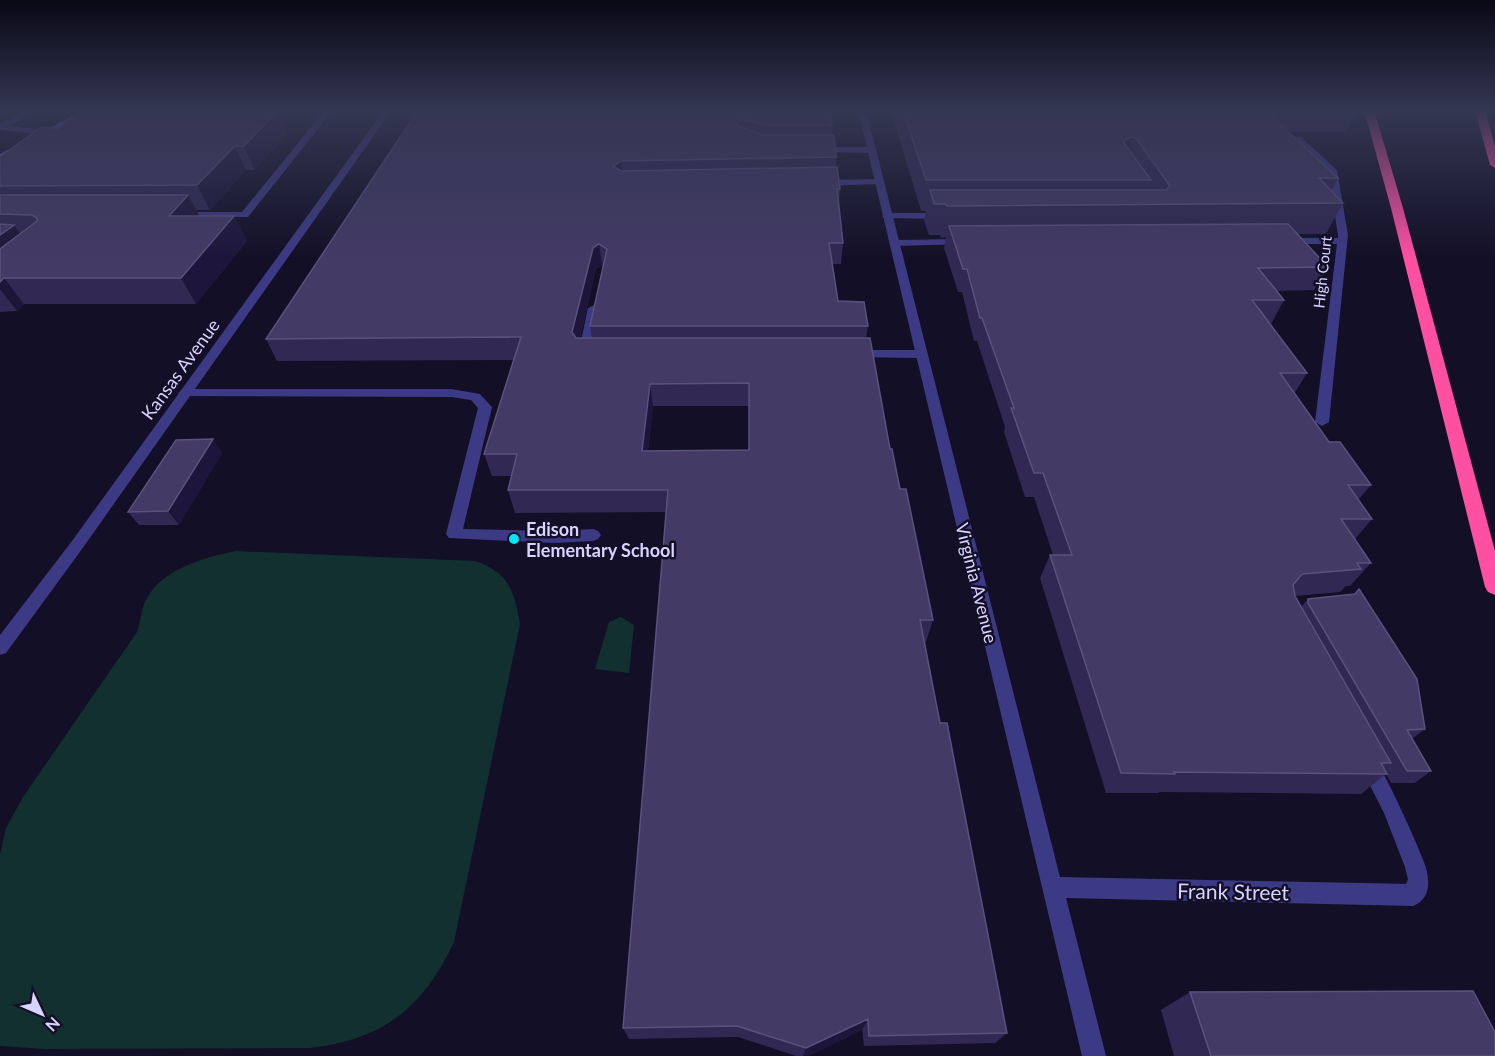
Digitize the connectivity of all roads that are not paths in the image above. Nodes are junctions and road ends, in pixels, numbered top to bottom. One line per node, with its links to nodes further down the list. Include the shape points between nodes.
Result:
1 (290, 159): 8 (street, via 245,215)
2 (352, 159): 19 (street, Kansas Avenue)
3 (874, 159): 6 (street, Virginia Avenue)
4 (1320, 159): 12 (street, High Court, via 1332,170)
5 (1383, 159): 22 (highway)
6 (879, 182): 7 (street); 9 (street, Virginia Avenue)
7 (810, 183)
8 (163, 215)
9 (887, 216): 10 (street); 14 (street, Virginia Avenue)
10 (960, 216)
11 (1272, 241): 12 (street)
12 (1342, 241): 20 (street, High Court)
13 (980, 242): 14 (street)
14 (894, 243): 17 (street, Virginia Avenue)
15 (598, 291): 18 (street, via 584,355)
16 (846, 354): 17 (street)
17 (920, 354): 25 (street, Virginia Avenue)
18 (596, 355)
19 (184, 393): 21 (street, via 452,393 475,397 485,407 454,534); 23 (street, Kansas Avenue)
20 (1322, 422)
21 (593, 535)
22 (1495, 587)
23 (0, 648)
24 (1358, 748): 25 (street, Frank Street, via 1392,807 1415,867 1418,879 1413,896)
25 (1053, 887): 26 (street, Virginia Avenue)
26 (1094, 1056)

